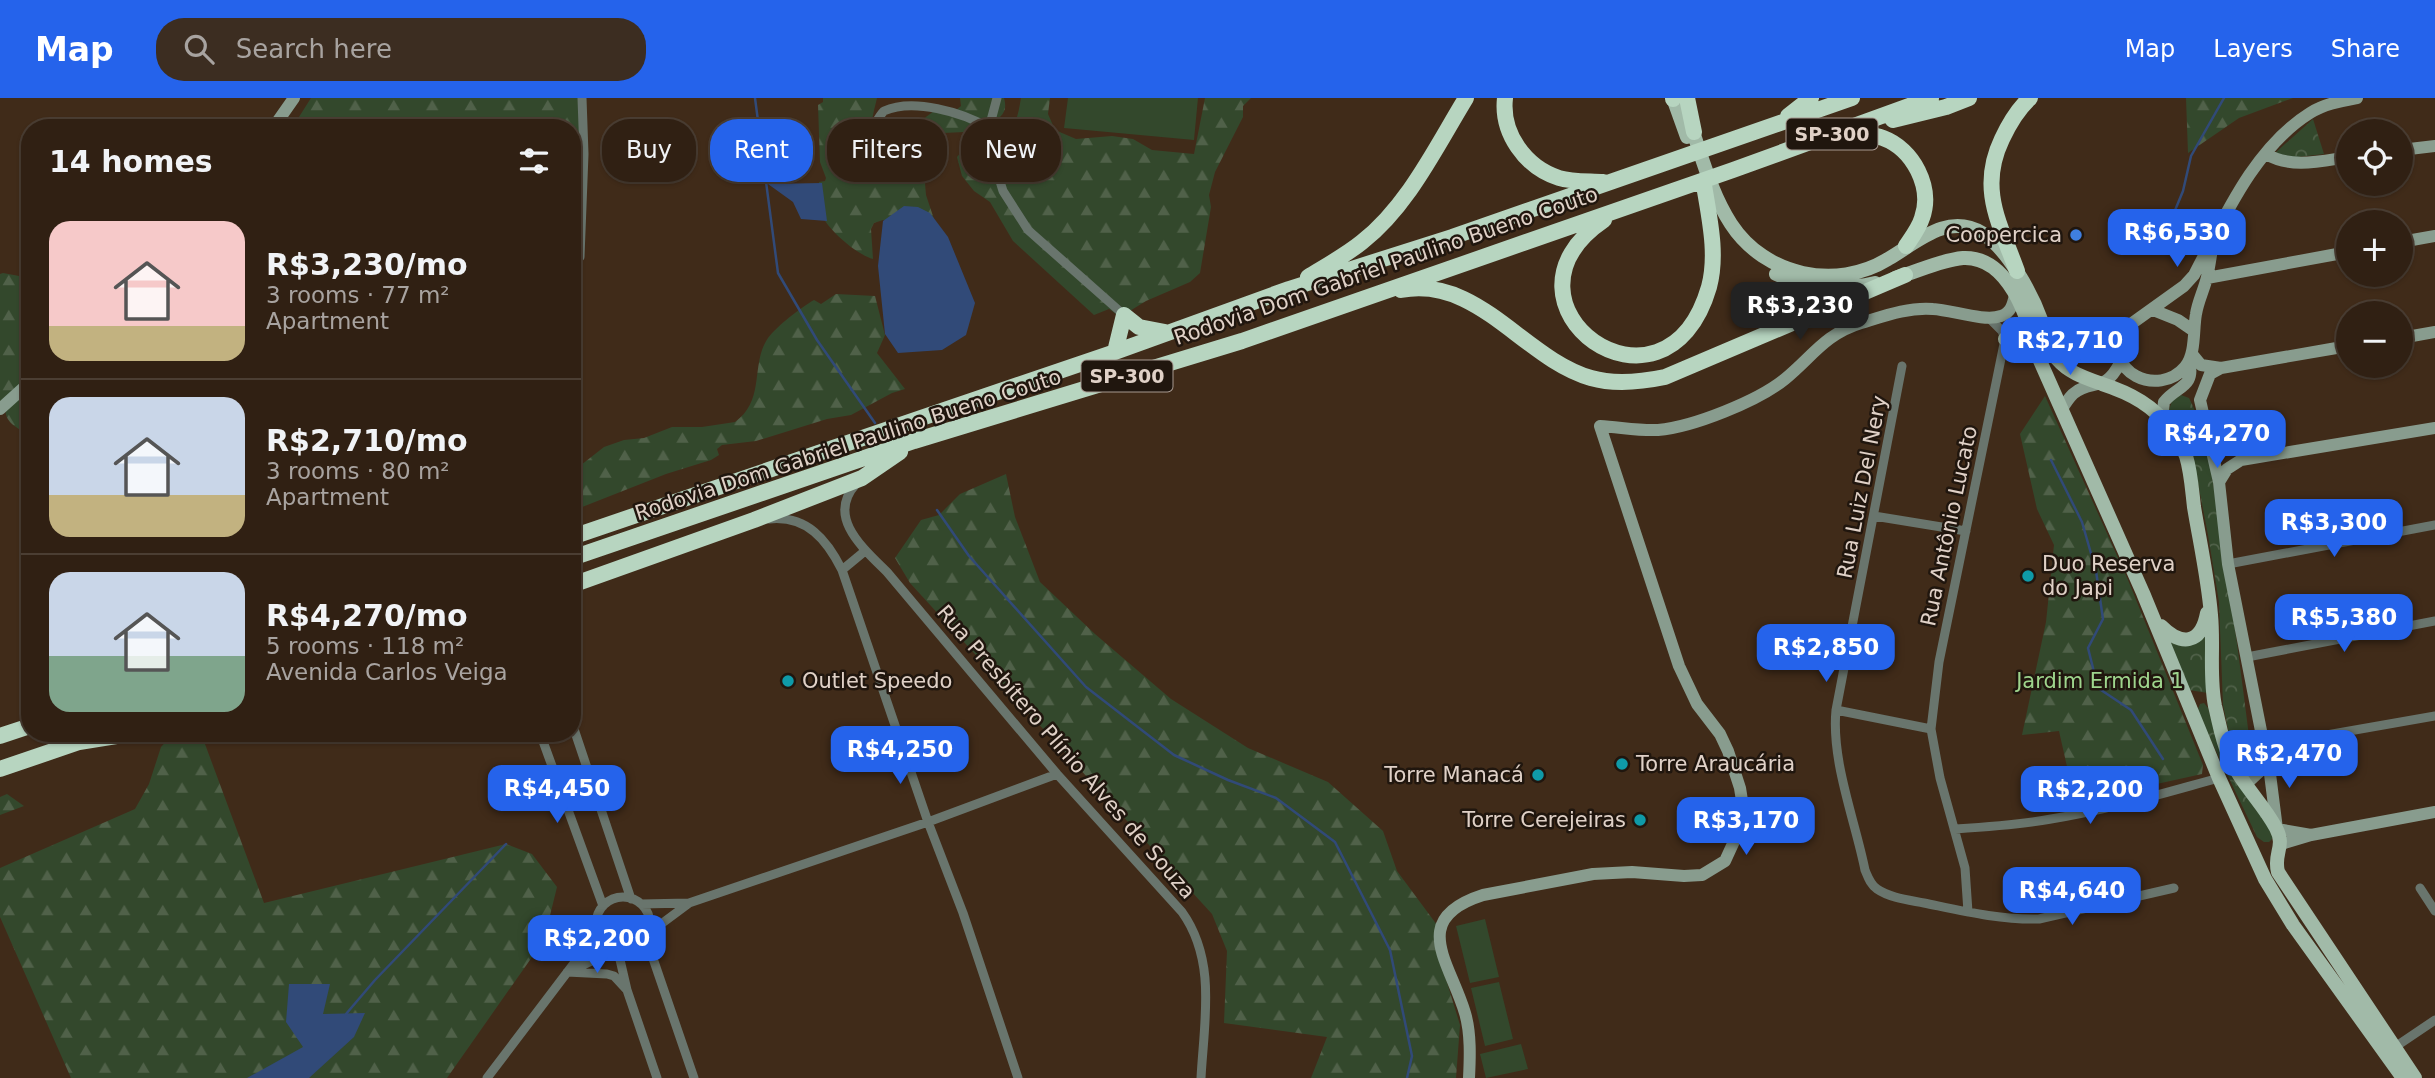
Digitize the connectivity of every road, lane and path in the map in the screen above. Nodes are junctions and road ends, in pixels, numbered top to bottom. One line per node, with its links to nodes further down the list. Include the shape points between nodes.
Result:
1 (294, 98): 16 (street)
2 (582, 98): 31 (street)
3 (997, 98): 19 (street)
4 (1466, 98): 40 (highway, via 1387,218 1363,241)
5 (1505, 98): 28 (highway, via 1504,115 1514,142 1541,169 1560,178)
6 (1673, 98): 29 (main road)
7 (1682, 98): 21 (main road)
8 (1687, 98): 21 (highway)
9 (1838, 98): 15 (highway)
10 (1852, 98): 15 (highway, SP-300)
11 (1931, 98): 20 (highway, Rodovia Dom Gabriel Paulino Bueno Couto / SP-300)
12 (1969, 98): 20 (highway, via 1918,115)
13 (2030, 98): 37 (highway, via 2006,130 1990,174 1992,204)
14 (2357, 98): 25 (street, via 2311,112)
15 (1815, 104): 28 (highway, Rodovia Dom Gabriel Paulino Bueno Couto / SP-300, via 1777,124)
16 (279, 119)
17 (879, 119): 18 (street, via 897,102 927,99)
18 (974, 119)
19 (991, 119)
20 (1867, 122): 24 (highway, Rodovia Dom Gabriel Paulino Bueno Couto / SP-300)
21 (1694, 132): 35 (main road, via 1703,165 1730,222 1752,247 1785,268 1823,277 1847,276 1872,268)
22 (2435, 146): 23 (street)
23 (2413, 149)
24 (1787, 150): 30 (highway, Rodovia Dom Gabriel Paulino Bueno Couto / SP-300); 35 (highway, via 1870,135 1895,144 1923,180 1922,217)
25 (2266, 154): 26 (street, via 2288,163); 33 (street)
26 (2336, 159)
27 (1000, 182): 44 (street, via 1028,230)
28 (1609, 182): 40 (highway, Rodovia Dom Gabriel Paulino Bueno Couto / SP-300)
29 (1704, 185): 30 (highway, via 1713,255 1710,285 1698,314 1684,334 1667,346 1631,356 1606,351 1583,334 1571,318 1563,291 1564,269 1572,249); 38 (main road, via 1734,237 1777,275 1835,289)
30 (1622, 207): 42 (highway, Rodovia Dom Gabriel Paulino Bueno Couto / SP-300)
31 (581, 231)
32 (2435, 236): 34 (street)
33 (2214, 239): 39 (street); 43 (street, via 2194,275)
34 (2413, 240)
35 (1906, 246): 37 (main road, via 1938,230 1969,228 1983,233)
36 (2336, 254): 39 (street)
37 (2017, 271): 58 (main road, via 2035,302 2056,357 2069,370)
38 (1905, 275): 41 (main road, via 1941,262 1975,259 1999,272); 42 (highway, via 1665,377 1631,382 1590,378 1563,366 1466,300 1435,290 1409,288)
39 (2207, 278): 47 (street)
40 (1289, 289): 48 (highway, Rodovia Dom Gabriel Paulino Bueno Couto / SP-300)
41 (2015, 295): 45 (street, via 2007,313); 46 (main road)
42 (1364, 296): 66 (highway, Rodovia Dom Gabriel Paulino Bueno Couto / SP-300, via 1242,341)
43 (2153, 310): 47 (street); 55 (street, via 2124,329 2119,340)
44 (1124, 315): 48 (highway, via 1139,327); 53 (highway)
45 (1989, 318): 51 (street); 132 (street, via 1931,309 1896,313 1839,331 1765,393 1697,422 1658,430 1600,426 1679,666 1728,751 1740,788 1742,824 1725,860 1702,875 1593,874 1483,895 1449,910 1441,927 1441,949 1466,1015)
46 (2031, 330): 51 (main road, via 2017,328); 63 (main road)
47 (2194, 331): 54 (street)
48 (1168, 332): 53 (highway, Rodovia Dom Gabriel Paulino Bueno Couto / SP-300)
49 (2435, 332): 50 (street)
50 (2413, 336)
51 (2005, 339): 74 (street, Rua Antônio Lucato)
52 (2336, 348): 57 (street)
53 (1115, 352): 75 (highway, Rodovia Dom Gabriel Paulino Bueno Couto / SP-300)
54 (2190, 358): 55 (street, via 2184,369 2158,380 2134,376); 57 (street); 59 (street, via 2191,373)
55 (2120, 363): 58 (street)
56 (1902, 366): 71 (street, Rua Luiz Del Nery)
57 (2221, 368): 61 (street, via 2210,374)
58 (2103, 384): 63 (street, via 2081,389); 64 (main road, via 2134,396)
59 (2182, 389): 61 (street); 64 (street, via 2164,402)
60 (21, 390): 62 (street)
61 (2200, 401): 67 (street)
62 (0, 409)
63 (2062, 409): 82 (main road)
64 (2162, 418): 81 (main road, via 2186,454)
65 (2435, 428): 68 (street)
66 (914, 442): 69 (highway); 77 (highway, Rodovia Dom Gabriel Paulino Bueno Couto / SP-300)
67 (2212, 446): 68 (street); 70 (street)
68 (2241, 460): 70 (street, via 2227,469)
69 (862, 478): 72 (highway); 76 (street, Rua Presbítero Plínio Alves de Souza, via 848,493 844,519)
70 (2219, 482): 78 (street)
71 (1874, 516): 74 (street); 87 (street, Rua Luiz Del Nery)
72 (754, 520): 79 (street, via 778,518 814,531 830,547); 80 (highway)
73 (2435, 525): 78 (street)
74 (1966, 531): 90 (street, Rua Antônio Lucato, via 1939,662)
75 (581, 534)
76 (865, 551): 79 (street); 100 (street, Rua Presbítero Plínio Alves de Souza)
77 (581, 555)
78 (2228, 564): 84 (street)
79 (842, 570): 104 (street)
80 (581, 583)
81 (2208, 593): 82 (main road, via 2206,622 2192,639 2171,636); 85 (main road)
82 (2151, 613): 86 (main road)
83 (2435, 621): 84 (street)
84 (2247, 657): 96 (street)
85 (2214, 703): 86 (main road, via 2204,696); 102 (main road, via 2229,757)
86 (2190, 705): 101 (main road)
87 (1836, 710): 90 (street); 117 (street, Rua Luiz Del Nery, via 1834,730 1842,773 1870,883 1886,893)
88 (2435, 716): 96 (street)
89 (21, 729): 91 (highway)
90 (1931, 729): 105 (street, Rua Antônio Lucato)
91 (0, 736)
92 (49, 742): 97 (highway)
93 (85, 742): 99 (highway)
94 (543, 742): 115 (street)
95 (578, 742): 112 (street)
96 (2264, 746): 98 (street)
97 (0, 760)
98 (2264, 760): 102 (street); 106 (street)
99 (0, 769)
100 (1057, 774): 104 (street); 131 (street, Rua Presbítero Plínio Alves de Souza, via 1194,929 1207,977)
101 (2219, 778): 105 (street, via 2054,819); 109 (main road)
102 (2246, 784): 106 (main road)
103 (2435, 811): 107 (street)
104 (928, 822): 113 (street); 130 (street, via 964,912)
105 (1954, 829): 117 (street, Rua Antônio Lucato, via 1965,868)
106 (2277, 829): 107 (street); 108 (main road)
107 (2311, 835): 108 (street)
108 (2281, 844): 109 (main road); 118 (main road, via 2275,861 2278,872)
109 (2254, 850): 119 (main road, via 2265,879)
110 (2174, 888): 117 (street, via 2039,919)
111 (2420, 888): 116 (street)
112 (631, 899): 114 (street); 115 (street, via 613,899)
113 (689, 903): 114 (street); 121 (street)
114 (641, 904): 121 (street, via 650,920)
115 (603, 906): 120 (street, via 596,920)
116 (2435, 911)
117 (1968, 912)
118 (2306, 916): 119 (main road); 126 (main road)
119 (2293, 925): 133 (main road)
120 (597, 933): 122 (street); 123 (street)
121 (647, 936): 122 (street, via 632,950); 129 (street)
122 (616, 950): 123 (street); 124 (street)
123 (567, 972): 124 (street, via 607,974); 127 (street)
124 (627, 989): 128 (street)
125 (2435, 1020): 126 (street)
126 (2395, 1047): 134 (main road)
127 (487, 1078)
128 (657, 1078)
129 (694, 1078)
130 (1018, 1078)
131 (1201, 1078)
132 (1469, 1078)
133 (2403, 1078)
134 (2415, 1078)

